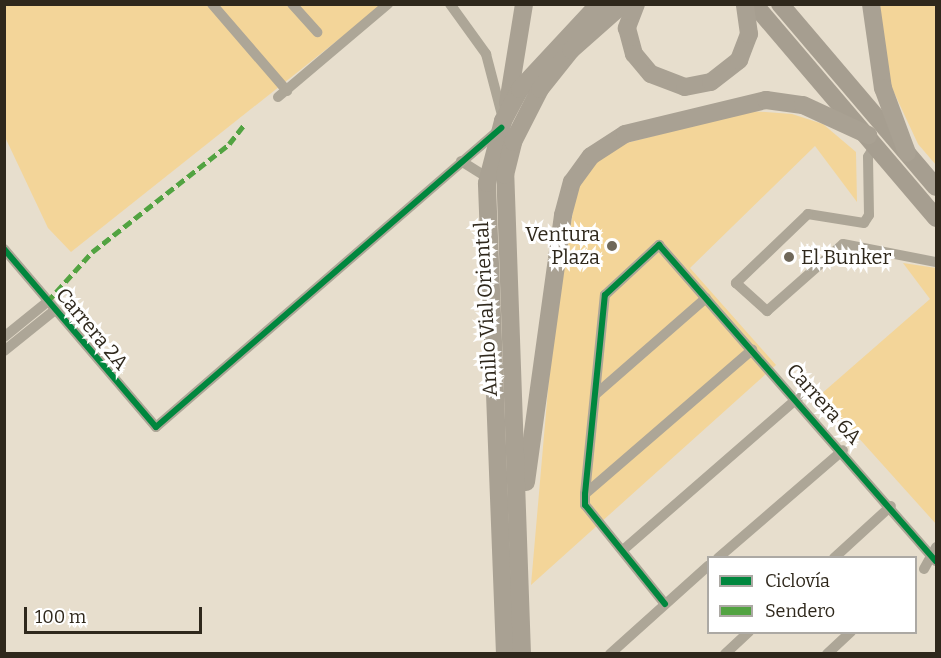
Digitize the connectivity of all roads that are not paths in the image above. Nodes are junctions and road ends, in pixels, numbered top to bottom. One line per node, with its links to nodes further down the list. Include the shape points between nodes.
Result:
1 (212, 4): 3 (street, via 282,94)
2 (292, 4): 13 (street)
3 (388, 4)
4 (450, 4): 14 (street, via 486,54)
5 (524, 4): 14 (highway)
6 (599, 4): 14 (highway, Anillo Vial Oriental, via 542,61)
7 (623, 4): 33 (highway, Anillo Vial Oriental, via 571,50 540,89 513,142 505,175)
8 (636, 4): 9 (highway, via 627,28 634,54 651,74 685,87 711,82 739,60 748,34)
9 (745, 4)
10 (754, 4): 15 (main road)
11 (780, 4): 16 (main road)
12 (871, 4): 16 (highway, via 883,88)
13 (317, 32)
14 (503, 121): 17 (street); 19 (highway, Anillo Vial Oriental)
15 (872, 140): 20 (main road); 22 (street, via 868,157 869,215 864,223 808,214 736,283 767,311 843,244); 33 (highway, via 803,105 766,100 625,134 582,165 562,215)
16 (907, 153): 18 (main road)
17 (461, 161): 19 (street); 24 (street, Carrera 2A, via 156,427)
18 (933, 177)
19 (488, 178): 44 (highway, Anillo Vial Oriental)
20 (936, 218)
21 (4, 249): 24 (street, Carrera 2A)
22 (936, 262)
23 (706, 298): 26 (street, Carrera 6A); 28 (street); 28 (street, Carrera 6A, via 659,245 605,295)
24 (51, 306): 25 (street); 27 (street)
25 (4, 337)
26 (752, 350): 29 (street, Carrera 6A); 31 (street)
27 (4, 351)
28 (596, 394): 31 (street)
29 (798, 398): 30 (street, Carrera 6A); 34 (street)
30 (843, 450): 32 (street, Carrera 6A); 36 (street)
31 (585, 494): 34 (street, via 585,505)
32 (891, 506): 35 (street, Carrera 6A); 37 (street)
33 (517, 521): 45 (highway, Anillo Vial Oriental)
34 (623, 550): 41 (street)
35 (934, 554): 40 (street)
36 (720, 556)
37 (836, 556)
38 (936, 566): 40 (street)
39 (707, 567): 41 (street)
40 (920, 573)
41 (665, 604): 46 (street)
42 (748, 634): 47 (street)
43 (850, 634): 48 (street)
44 (505, 654)
45 (522, 654)
46 (610, 654)
47 (725, 654)
48 (827, 654)

